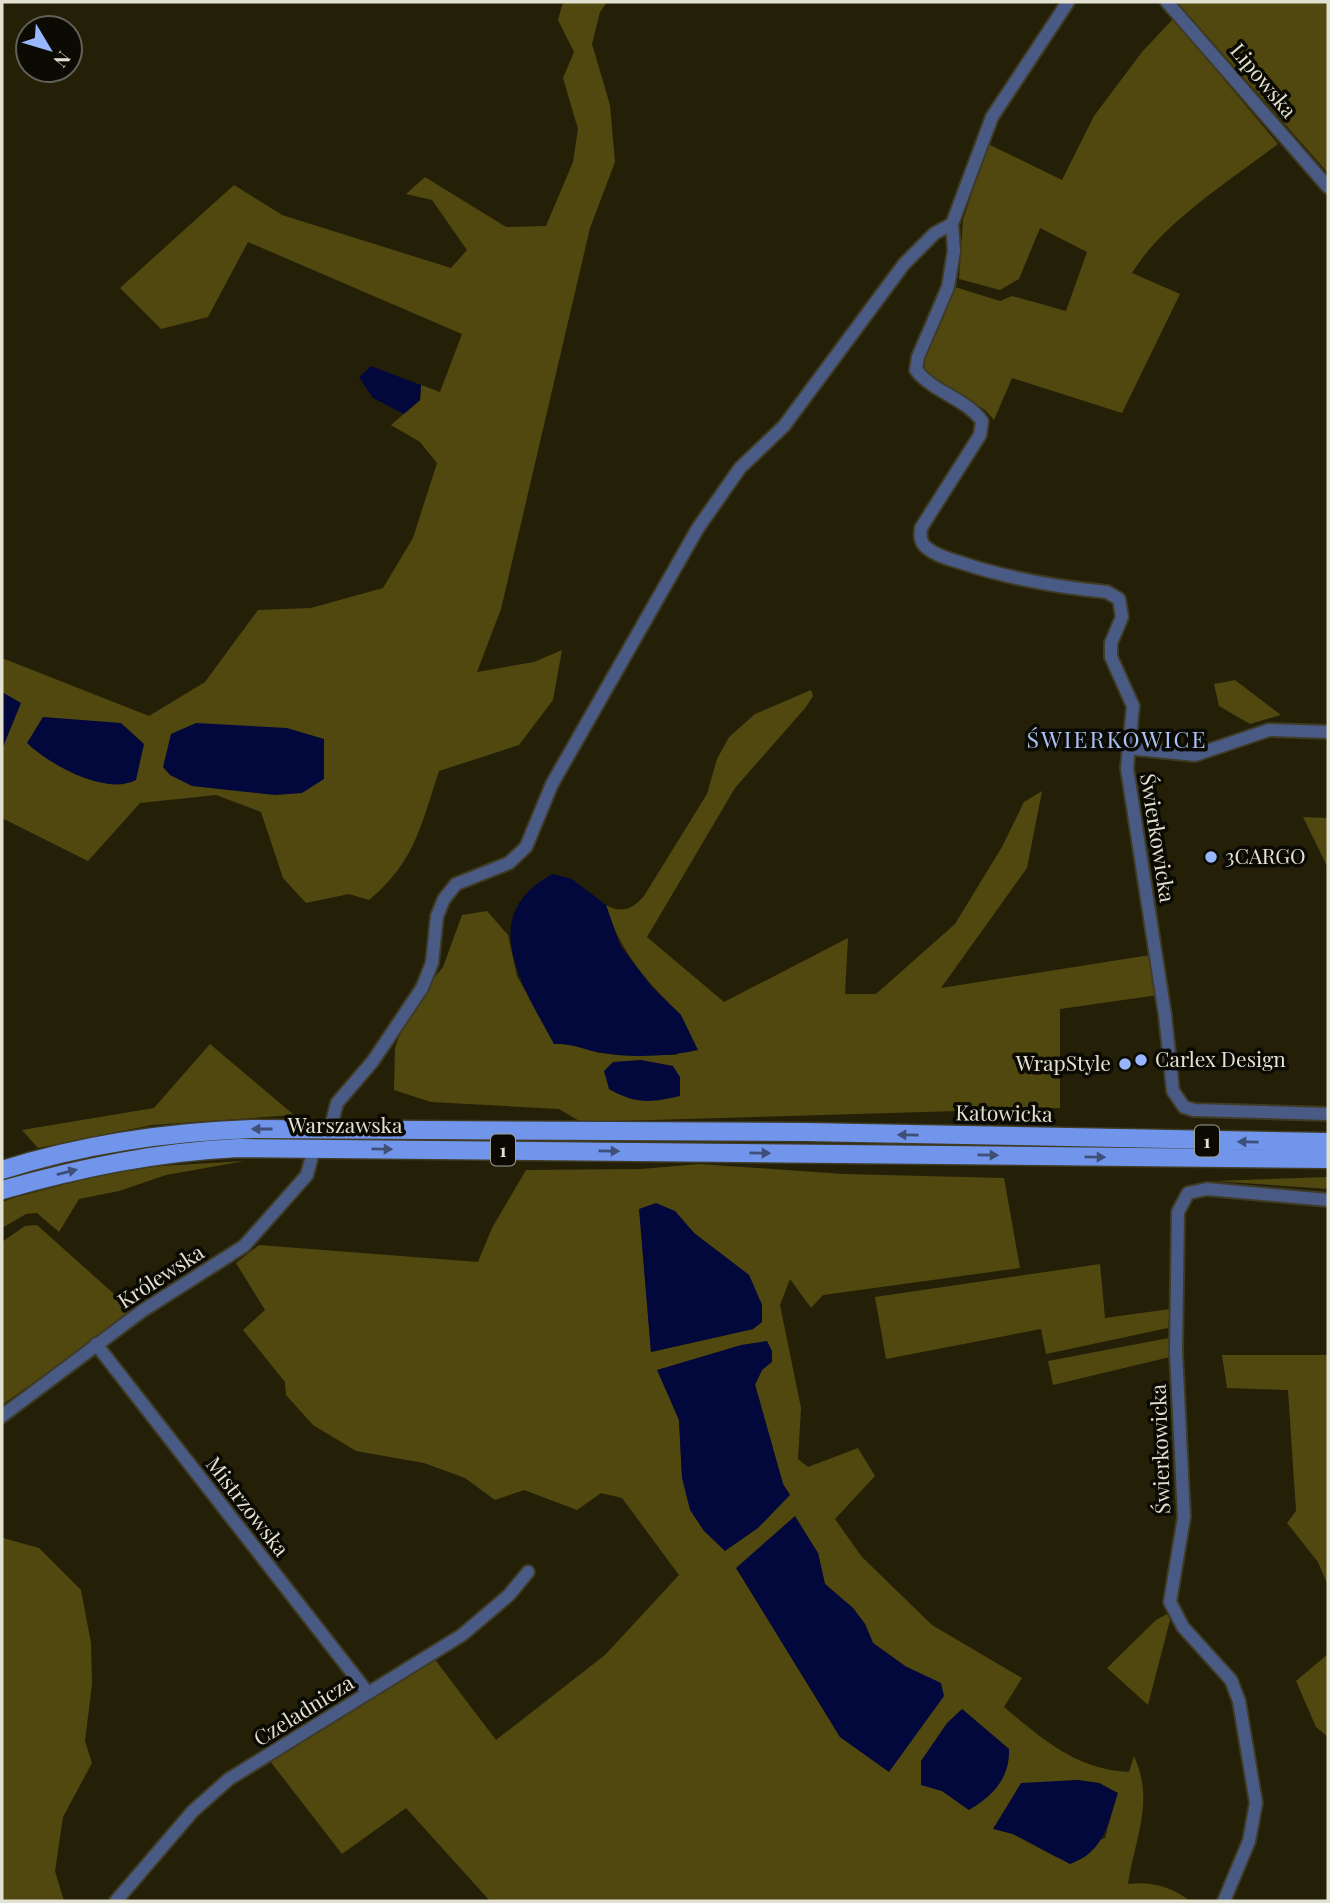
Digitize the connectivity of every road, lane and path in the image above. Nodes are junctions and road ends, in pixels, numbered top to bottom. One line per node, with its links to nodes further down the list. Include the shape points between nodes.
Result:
1 (1068, 2): 4 (street, Świerkowicka, via 992,117)
2 (1167, 2): 3 (street, Lipowska)
3 (1328, 187)
4 (952, 224): 6 (street, Świerkowicka, via 950,281 916,370 982,421 980,435 921,528 920,538 935,554 981,569 1027,582 1107,592 1119,599 1122,617 1111,643 1111,657 1133,706); 8 (street, via 935,233 904,264 784,426 740,468 705,518 552,784 526,847 509,863 456,884 444,899 437,916 432,963 422,988 338,1103)
5 (1328, 732): 6 (street, via 1269,730 1195,755)
6 (1127, 748): 7 (street, Świerkowicka, via 1177,1101 1194,1110)
7 (1328, 1114)
8 (330, 1130): 9 (main road, Warszawska / 1); 14 (main road, Warszawska / 1, one-way to 14, via 151,1136 72,1150)
9 (678, 1132): 10 (main road, Katowicka / 1, one-way to 9)
10 (1328, 1142)
11 (314, 1148): 12 (main road, Warszawska / 1, one-way to 12); 15 (main road, Warszawska / 1, one-way to 11, via 158,1154); 17 (street, Królewska, via 306,1175 244,1246)
12 (692, 1152): 13 (main road, Katowicka / 1, one-way to 13)
13 (1328, 1159)
14 (2, 1170)
15 (2, 1190)
16 (1328, 1200): 22 (street, Świerkowicka, via 1207,1189 1188,1193 1178,1212 1176,1352 1184,1517 1170,1602 1183,1627 1231,1680 1239,1701 1256,1803 1249,1841)
17 (96, 1344): 18 (street, Królewska); 20 (street, Mistrzowska)
18 (2, 1416)
19 (528, 1572): 20 (street, Czeladnicza, via 483,1619)
20 (368, 1693): 21 (street, Czeladnicza, via 229,1780 192,1811)
21 (116, 1901)
22 (1224, 1901)

